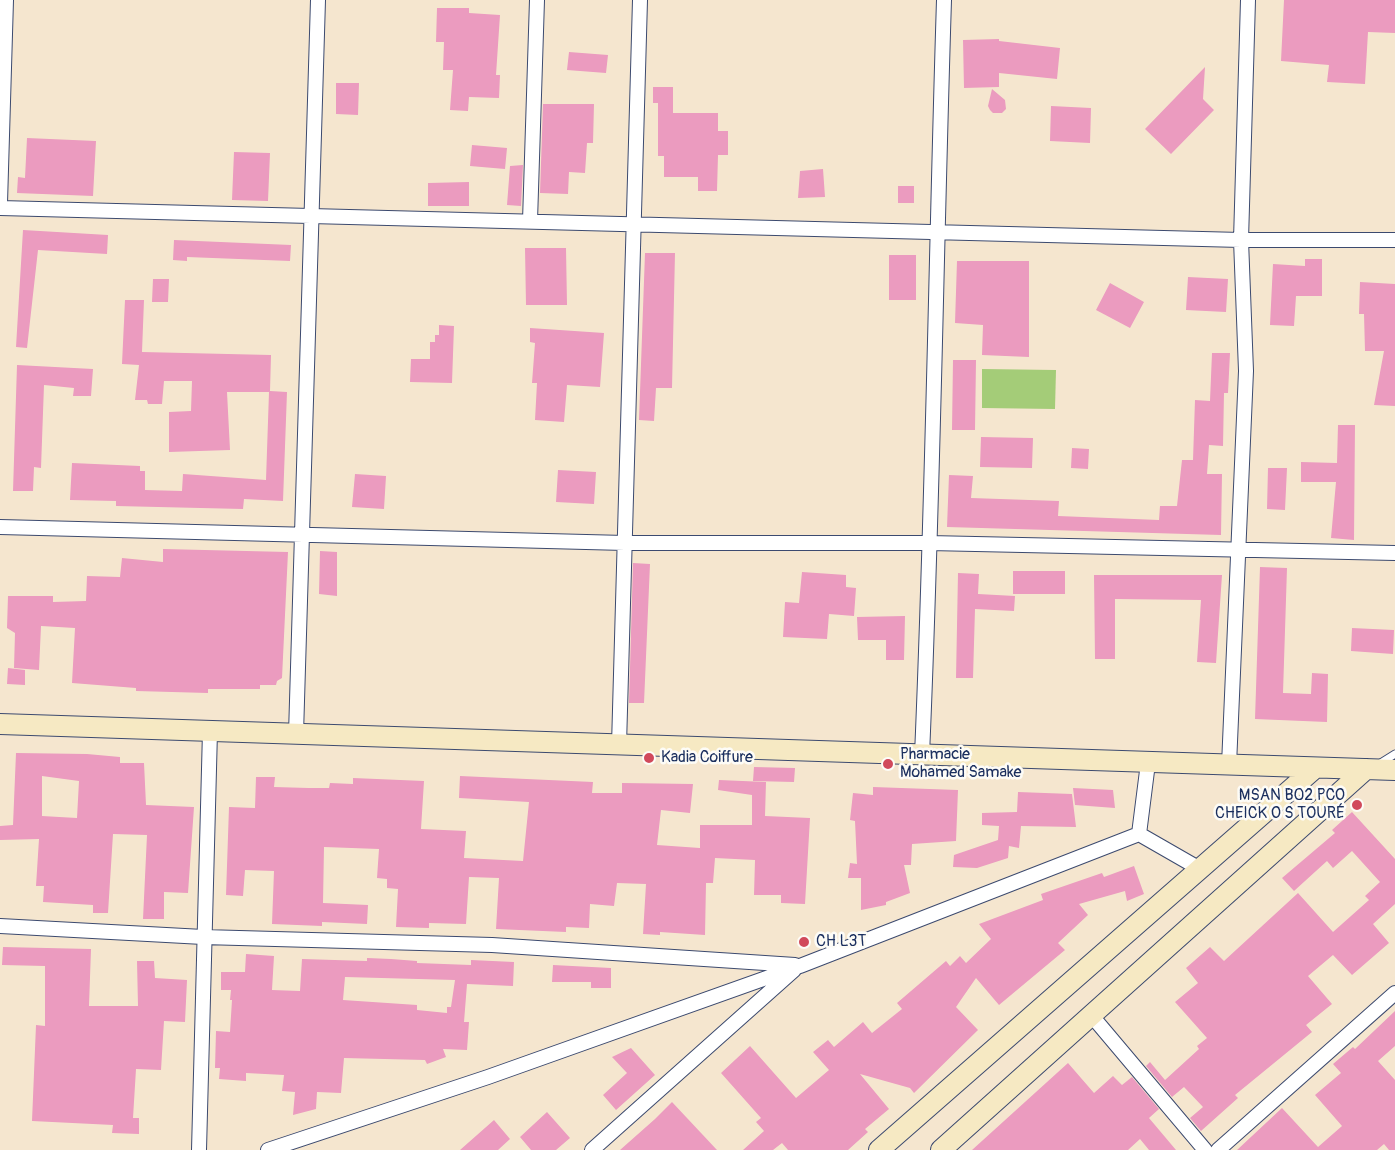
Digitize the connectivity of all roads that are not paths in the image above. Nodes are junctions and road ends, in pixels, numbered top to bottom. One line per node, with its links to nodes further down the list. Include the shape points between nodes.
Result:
1 (6, 0): 7 (street)
2 (318, 0): 8 (street)
3 (537, 0): 9 (street)
4 (640, 0): 10 (street)
5 (945, 0): 11 (street)
6 (1248, 0): 12 (street)
7 (0, 206): 8 (street)
8 (312, 216): 9 (street); 15 (street)
9 (530, 221): 10 (street)
10 (634, 224): 11 (street); 16 (street)
11 (936, 232): 12 (street); 17 (street)
12 (1241, 240): 13 (street); 18 (street, via 1246,371)
13 (1395, 240)
14 (0, 526): 15 (street)
15 (302, 536): 16 (street); 22 (street)
16 (625, 543): 17 (street); 23 (street)
17 (929, 543): 18 (street); 24 (street)
18 (1238, 552): 19 (street); 26 (street)
19 (1395, 554)
20 (0, 724): 21 (main road)
21 (210, 731): 22 (main road); 32 (street)
22 (296, 734): 23 (main road)
23 (619, 745): 24 (main road)
24 (922, 755): 25 (main road)
25 (1148, 763): 26 (main road); 29 (street)
26 (1229, 765): 28 (main road)
27 (1385, 767): 28 (main road); 35 (main road)
28 (1314, 769): 30 (main road)
29 (1139, 834): 30 (street); 33 (street)
30 (1200, 869): 39 (main road)
31 (0, 926): 32 (street)
32 (203, 937): 33 (street, via 492,945); 36 (street)
33 (800, 966): 37 (street); 38 (street)
34 (1395, 993): 42 (street)
35 (1092, 1016): 40 (main road); 41 (street)
36 (199, 1150)
37 (268, 1150)
38 (592, 1150)
39 (879, 1150)
40 (941, 1150)
41 (1205, 1150)
42 (1218, 1150)

